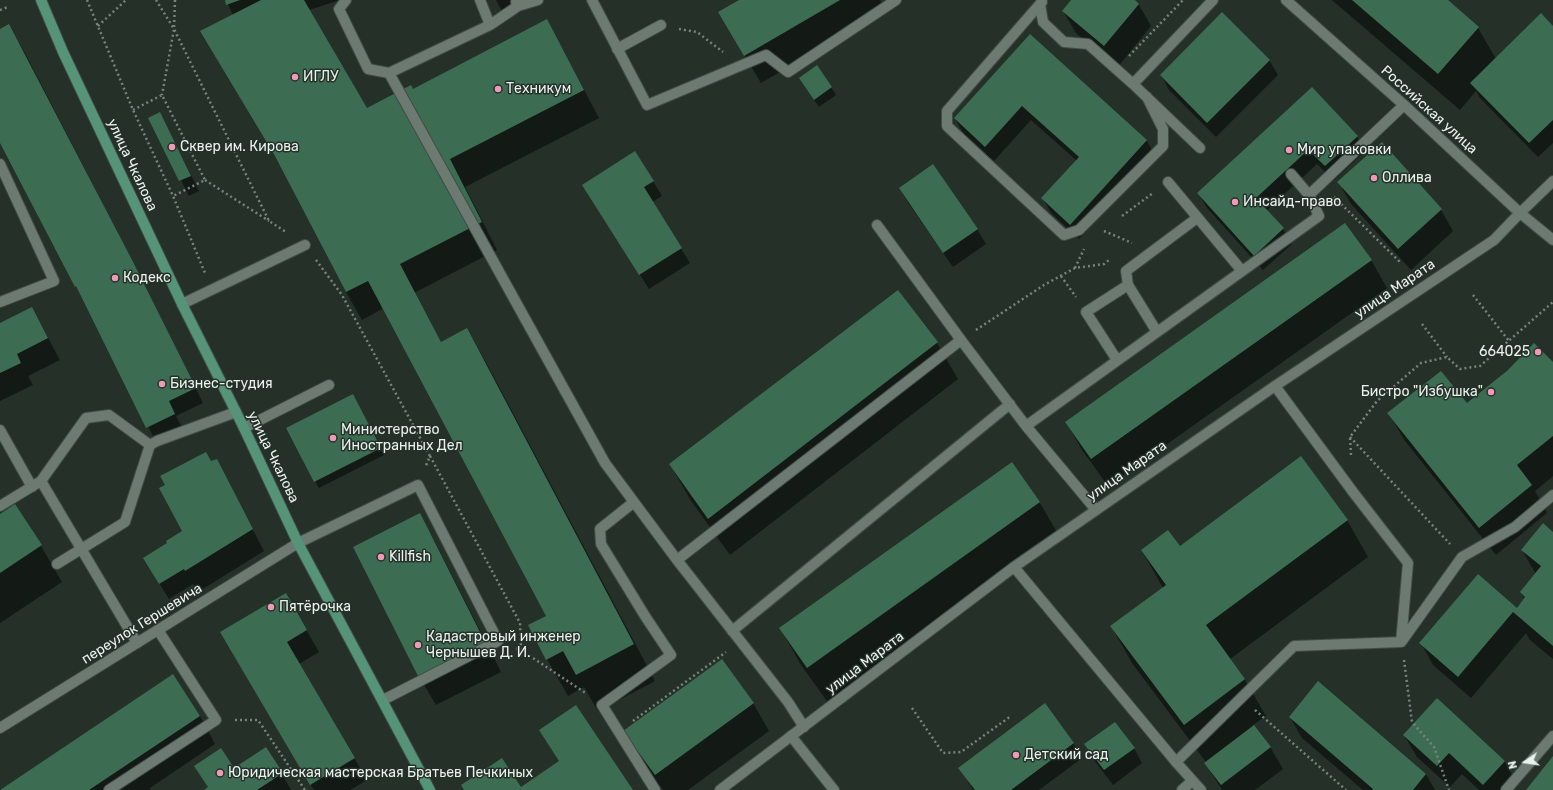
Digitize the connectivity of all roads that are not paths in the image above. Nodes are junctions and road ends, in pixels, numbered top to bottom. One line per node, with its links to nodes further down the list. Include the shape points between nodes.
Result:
1 (41, 0): 32 (main road, улица Чкалова)
2 (346, 0): 14 (street, via 339,9 368,69)
3 (480, 0): 12 (street)
4 (538, 0): 10 (street)
5 (592, 0): 13 (street)
6 (896, 0): 13 (street, via 788,72 766,55 647,106)
7 (1213, 0): 15 (street)
8 (1286, 0): 17 (street, Российская улица)
9 (1042, 2): 15 (street, via 1043,22 1064,42 1088,44); 16 (street, via 947,110 947,126 1064,235 1079,230 1163,146 1163,129)
10 (517, 3): 12 (street)
11 (661, 25): 13 (street)
12 (490, 26): 14 (street)
13 (617, 49)
14 (389, 73): 47 (street, via 605,463)
15 (1133, 84): 16 (street)
16 (1147, 97): 18 (street)
17 (1404, 105): 23 (street); 24 (street, Российская улица)
18 (1200, 148)
19 (0, 164): 31 (street, via 54,282)
20 (1291, 174): 23 (street)
21 (1553, 181): 24 (street, улица Марата)
22 (1168, 182): 25 (street)
23 (1309, 195): 29 (street, via 1319,216)
24 (1520, 213): 27 (street, Российская улица); 37 (street, улица Марата, via 1494,240)
25 (1196, 218): 29 (street); 30 (street, via 1126,271)
26 (877, 224): 34 (street)
27 (1553, 240)
28 (305, 245): 32 (street)
29 (1242, 271): 33 (street)
30 (1128, 285): 33 (street); 35 (street, via 1086,312)
31 (0, 302)
32 (182, 304): 39 (main road, улица Чкалова)
33 (1157, 332): 35 (street)
34 (961, 340): 38 (street); 52 (street)
35 (1117, 360): 40 (street)
36 (329, 385): 41 (street)
37 (1276, 386): 49 (street, улица Марата); 57 (street, via 1408,563)
38 (1010, 404): 40 (street); 56 (street)
39 (236, 412): 41 (main road, улица Чкалова); 43 (street)
40 (1026, 426): 49 (street)
41 (244, 428): 50 (main road, улица Чкалова)
42 (0, 430): 45 (street)
43 (150, 445): 44 (street, via 109,415 86,418); 51 (street, via 125,522)
44 (41, 481): 45 (street); 51 (street)
45 (32, 487): 48 (street)
46 (1553, 495): 57 (street, via 1515,527 1462,557)
47 (634, 502): 52 (street); 68 (street, via 600,529 601,544 671,655 602,705)
48 (0, 506)
49 (1096, 510): 54 (street, улица Марата)
50 (298, 542): 55 (street, переулок Гершевича); 59 (main road, улица Чкалова); 59 (street, переулок Гершевича, via 418,485 498,641)
51 (81, 549): 53 (street); 58 (street)
52 (677, 560): 56 (street)
53 (58, 564)
54 (1014, 567): 60 (street, улица Марата); 64 (street)
55 (158, 630): 58 (street, переулок Гершевича); 66 (street, via 216,720)
56 (732, 630): 60 (street, via 788,702)
57 (1401, 642): 64 (street, via 1294,646)
58 (137, 643): 61 (street, переулок Гершевича)
59 (383, 700): 67 (main road, улица Чкалова)
60 (804, 727): 62 (street, улица Марата)
61 (0, 728)
62 (792, 736): 69 (street, улица Марата); 70 (street)
63 (1553, 736): 73 (street)
64 (1176, 762): 65 (street)
65 (1192, 781): 71 (street); 72 (street)
66 (109, 790)
67 (430, 790)
68 (655, 790)
69 (720, 790)
70 (834, 790)
71 (1182, 790)
72 (1201, 790)
73 (1506, 790)

